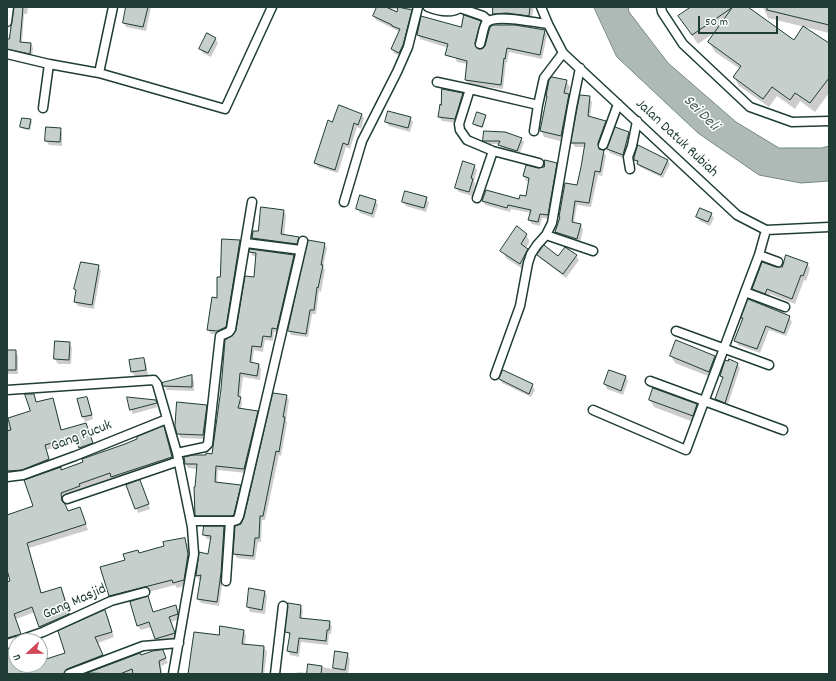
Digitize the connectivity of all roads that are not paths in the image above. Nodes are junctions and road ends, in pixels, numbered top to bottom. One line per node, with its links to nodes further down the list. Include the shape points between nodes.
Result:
1 (9, 7): 10 (street)
2 (113, 7): 17 (street)
3 (272, 7): 17 (street, via 225,108)
4 (418, 7): 32 (street, via 408,47 362,141)
5 (428, 7): 6 (street, via 438,11 456,10)
6 (461, 7): 9 (street, via 484,16)
7 (541, 7): 11 (street, Jalan Datuk Rubiah)
8 (661, 7): 24 (street, via 683,44 750,107 792,122)
9 (489, 21): 11 (street, via 503,18); 12 (street, via 485,24)
10 (7, 22)
11 (548, 24): 13 (street, Jalan Datuk Rubiah)
12 (480, 44)
13 (563, 52): 16 (street, Jalan Datuk Rubiah); 21 (street, via 544,78)
14 (7, 54): 15 (street)
15 (49, 64): 17 (street); 22 (street)
16 (580, 68): 20 (street, Jalan Datuk Rubiah); 35 (street, via 552,223)
17 (99, 73)
18 (437, 82): 19 (street)
19 (470, 88): 21 (street); 27 (street, via 459,124 460,130 467,140)
20 (618, 104): 23 (street, Jalan Datuk Rubiah); 26 (street)
21 (538, 105): 25 (street)
22 (43, 108)
23 (637, 121): 29 (street, via 628,157); 34 (street, Jalan Datuk Rubiah, via 737,215)
24 (829, 121)
25 (534, 131)
26 (603, 145)
27 (493, 151): 28 (street); 30 (street)
28 (539, 163)
29 (630, 169)
30 (477, 198)
31 (252, 202): 37 (street)
32 (344, 202)
33 (829, 227): 34 (street)
34 (766, 230): 40 (street)
35 (546, 235): 39 (street); 47 (street, via 537,245 528,263 520,306)
36 (303, 240): 38 (street)
37 (246, 243): 38 (street); 54 (street, via 231,329 220,336 208,444)
38 (301, 250): 58 (street, via 239,516 237,520)
39 (593, 251)
40 (759, 255): 41 (street); 42 (street)
41 (778, 262)
42 (745, 292): 43 (street); 45 (street)
43 (784, 307)
44 (676, 331): 45 (street)
45 (725, 349): 46 (street); 50 (street)
46 (769, 365)
47 (495, 375)
48 (650, 381): 50 (street)
49 (7, 390): 52 (street, via 154,380)
50 (705, 402): 51 (street, via 686,450); 53 (street)
51 (593, 410)
52 (166, 419): 54 (street); 55 (street, Gang Pucuk, via 23,475)
53 (783, 430)
54 (178, 457): 56 (street); 57 (street)
55 (7, 477)
56 (67, 499)
57 (191, 521): 58 (street); 63 (street, via 194,554)
58 (230, 521): 59 (street)
59 (226, 581)
60 (145, 592): 62 (street, Gang Masjid, via 111,601)
61 (283, 606): 66 (street)
62 (40, 633)
63 (179, 643): 64 (street, via 143,646); 65 (street)
64 (70, 674)
65 (173, 674)
66 (275, 674)

